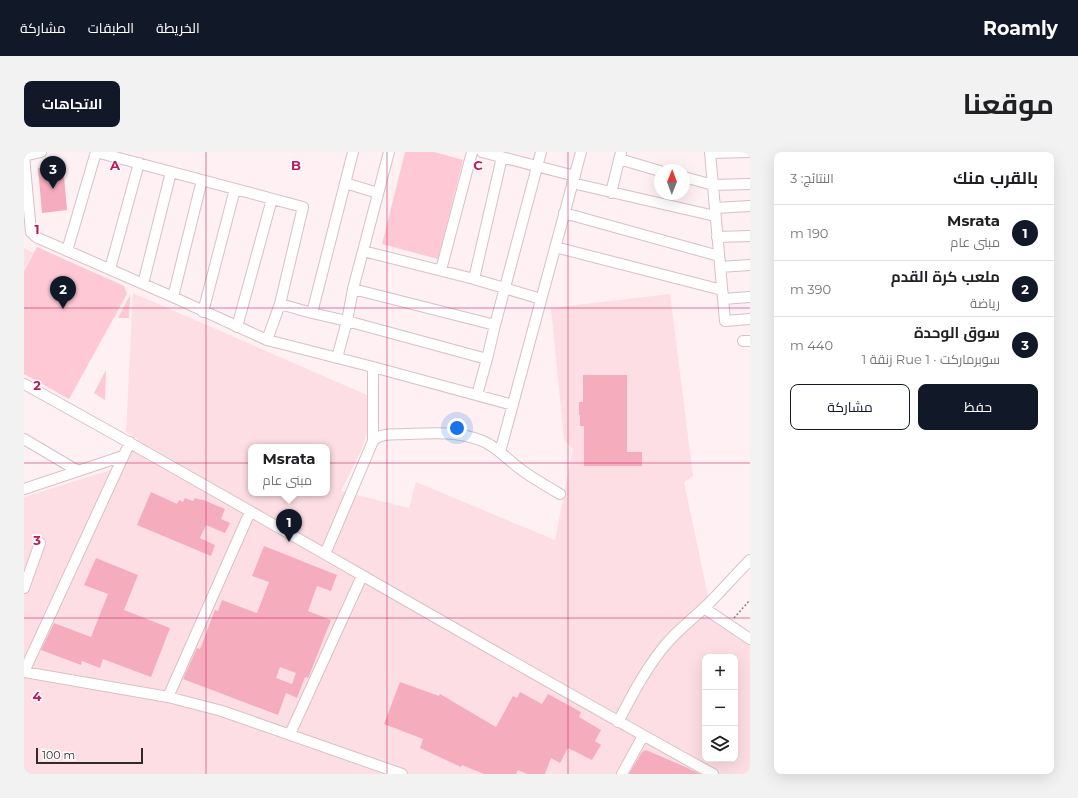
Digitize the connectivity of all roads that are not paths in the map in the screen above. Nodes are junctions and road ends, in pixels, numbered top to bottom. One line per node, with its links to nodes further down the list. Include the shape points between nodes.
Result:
1 (41, 152): 11 (street)
2 (96, 152): 14 (street); 34 (street)
3 (353, 152): 21 (street)
4 (389, 152): 25 (street)
5 (472, 152): 40 (street)
6 (482, 152): 13 (street)
7 (541, 152): 15 (street)
8 (581, 152): 20 (street)
9 (750, 152): 10 (street)
10 (710, 153): 23 (street)
11 (24, 156): 34 (street, via 32,232 38,238)
12 (620, 156): 16 (street); 26 (street)
13 (502, 157): 15 (street); 41 (street)
14 (139, 163): 17 (street); 39 (street)
15 (538, 166): 20 (street); 43 (street)
16 (654, 169)
17 (171, 172): 19 (street); 42 (street)
18 (690, 179): 23 (street)
19 (202, 180): 24 (street); 46 (street)
20 (574, 180): 26 (street); 30 (street)
21 (345, 183): 25 (street); 51 (street)
22 (750, 184): 23 (street)
23 (713, 185): 29 (street)
24 (236, 189): 27 (street); 50 (street)
25 (378, 193): 35 (street)
26 (611, 193): 29 (street)
27 (272, 199): 49 (street, via 303,207); 55 (street)
28 (750, 206): 29 (street)
29 (715, 212): 32 (street)
30 (564, 213): 33 (street); 36 (street)
31 (750, 236): 32 (street)
32 (717, 237): 36 (street)
33 (555, 247): 45 (street); 48 (street)
34 (67, 251): 39 (street)
35 (363, 251): 40 (street); 44 (street)
36 (719, 256): 38 (street)
37 (750, 264): 38 (street)
38 (720, 267): 45 (street)
39 (110, 270): 42 (street)
40 (441, 270): 41 (street)
41 (474, 279): 43 (street)
42 (143, 284): 46 (street)
43 (505, 288): 48 (street); 54 (street)
44 (353, 289): 53 (street); 54 (street)
45 (722, 295): 47 (street); 52 (street, via 725,321)
46 (173, 297): 50 (street)
47 (750, 297)
48 (541, 299): 62 (street)
49 (280, 304): 51 (street); 56 (street)
50 (203, 312): 55 (street)
51 (312, 313): 53 (street)
52 (750, 319)
53 (347, 321): 57 (street); 58 (street)
54 (495, 325): 58 (street)
55 (237, 327): 56 (street)
56 (267, 340): 57 (street)
57 (337, 358): 59 (street)
58 (487, 359): 61 (street)
59 (373, 367): 61 (street); 64 (street)
60 (24, 384): 65 (street)
61 (477, 395): 62 (street)
62 (513, 405): 66 (street)
63 (24, 440): 68 (street)
64 (373, 441): 66 (street, via 380,436 394,434 465,435 479,439); 73 (street)
65 (130, 442): 67 (street); 71 (street)
66 (500, 452): 70 (street, via 525,472)
67 (123, 456): 68 (street); 79 (street)
68 (78, 471): 69 (street)
69 (24, 489)
70 (560, 494)
71 (250, 512): 73 (street); 80 (street)
72 (40, 543): 76 (street)
73 (326, 554): 75 (street)
74 (750, 560): 77 (street)
75 (362, 576): 81 (street); 82 (street)
76 (24, 588)
77 (704, 608): 78 (street); 81 (street, via 662,648 640,680)
78 (750, 639)
79 (24, 672): 80 (street)
80 (168, 697): 82 (street, via 222,711)
81 (618, 722): 83 (street)
82 (290, 734): 84 (street)
83 (643, 736): 85 (street); 86 (street)
84 (402, 774)
85 (622, 774)
86 (713, 774)

